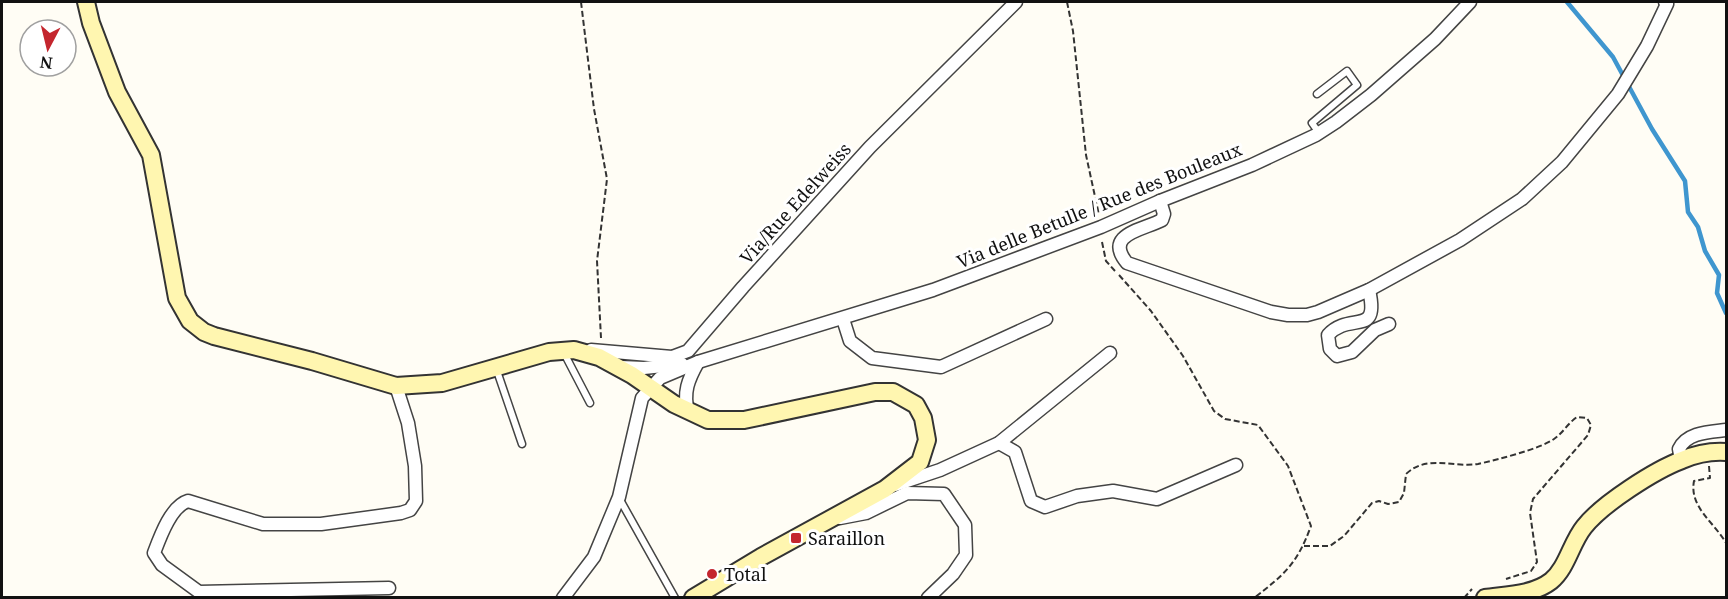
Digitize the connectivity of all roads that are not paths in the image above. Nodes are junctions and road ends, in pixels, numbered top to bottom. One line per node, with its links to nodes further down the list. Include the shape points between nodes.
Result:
1 (87, 2): 17 (main road, via 117,92 151,155 175,290 190,321 214,336)
2 (1016, 2): 12 (street, Via/Rue Edelweiss, via 870,147 688,351 672,357)
3 (1470, 2): 6 (street, Via delle Betulle / Rue des Bouleaux, via 1379,88)
4 (1665, 2): 8 (street, via 1647,46 1618,94 1562,162 1522,200 1460,240)
5 (1317, 94): 6 (lane, via 1347,71 1357,85 1311,123)
6 (1319, 133): 7 (street, Via delle Betulle / Rue des Bouleaux, via 1252,165)
7 (1160, 201): 8 (street, via 1162,220 1122,238 1121,256 1127,264 1288,315 1318,312); 9 (street, Via delle Betulle / Rue des Bouleaux, via 933,290)
8 (1369, 290): 11 (street, via 1372,314 1367,320 1335,327 1328,336 1330,350 1337,356 1352,352 1375,330)
9 (843, 319): 10 (street, via 850,341 872,358 941,367); 14 (street, Via delle Betulle / Rue des Bouleaux)
10 (1046, 319)
11 (1389, 324)
12 (568, 350): 15 (main road, via 599,357); 16 (main road); 19 (lane)
13 (1110, 353): 22 (street)
14 (698, 362): 15 (street, via 644,368); 18 (street, via 660,378); 20 (street, via 684,398)
15 (616, 366): 18 (main road)
16 (496, 367): 17 (main road, via 442,383); 23 (lane)
17 (396, 386): 30 (street, via 408,423 415,466 416,501 410,510 321,524 263,524 188,501 180,503 162,531 154,553 162,565 199,592)
18 (650, 387): 20 (main road); 28 (street, via 642,398)
19 (590, 404)
20 (688, 412): 27 (main road, via 708,420 744,420 874,392 894,392 916,405 927,440 920,462)
21 (1726, 430): 25 (street, via 1686,438 1679,448)
22 (999, 443): 26 (street, via 1015,452 1031,501 1045,507 1077,496 1113,492 1157,499); 27 (street)
23 (522, 444)
24 (1726, 452): 25 (main road, via 1703,453)
25 (1682, 460): 31 (main road, via 1647,478 1594,516 1550,581 1531,590)
26 (1236, 465)
27 (885, 489): 29 (main road)
28 (618, 497): 32 (street, via 594,557); 33 (lane)
29 (827, 521): 34 (main road); 35 (street, via 866,513 907,494 944,494 965,525 966,555 953,574)
30 (390, 588)
31 (1482, 592)
32 (563, 597)
33 (675, 597)
34 (693, 597)
35 (928, 597)

